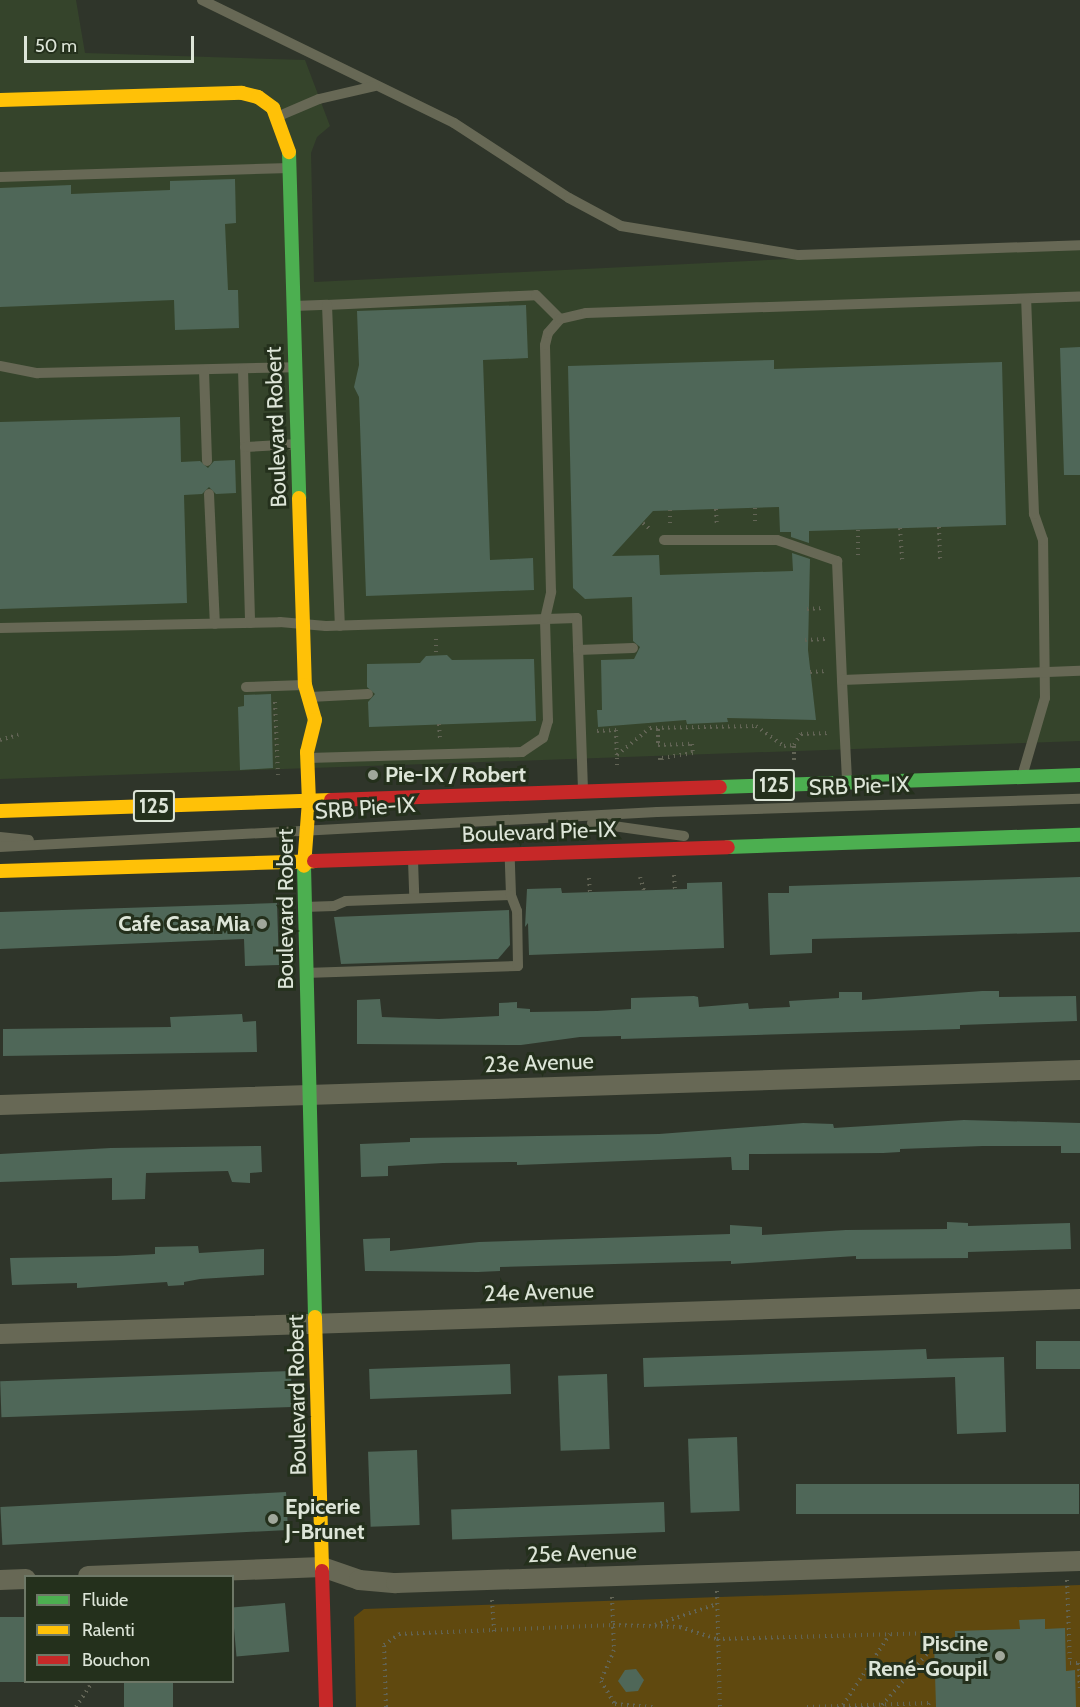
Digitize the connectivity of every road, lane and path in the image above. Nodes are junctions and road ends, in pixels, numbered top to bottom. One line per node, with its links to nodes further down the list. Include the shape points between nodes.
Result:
1 (202, 0): 2 (lane)
2 (375, 86): 4 (lane, via 319,99); 7 (lane, via 454,123 569,198 621,226 799,255)
3 (0, 99): 4 (main road, via 242,93 266,102)
4 (279, 116): 5 (main road, Boulevard Robert, via 289,143)
5 (290, 168): 6 (lane); 11 (main road, Boulevard Robert)
6 (0, 177)
7 (1080, 245)
8 (1080, 297): 9 (lane)
9 (1026, 299): 12 (lane, via 586,313); 41 (lane, via 1034,514 1043,540)
10 (327, 305): 11 (lane); 12 (lane, via 536,295); 32 (lane)
11 (294, 306): 14 (main road, Boulevard Robert)
12 (560, 319): 28 (lane, via 548,333 545,345 551,592)
13 (0, 366): 16 (lane, via 37,373)
14 (296, 367): 15 (lane); 17 (main road, Boulevard Robert)
15 (243, 369): 16 (lane); 18 (lane)
16 (204, 370): 19 (lane)
17 (298, 444): 18 (lane); 31 (main road, Boulevard Robert)
18 (245, 447): 29 (lane)
19 (207, 461)
20 (209, 494): 30 (lane)
21 (939, 527): 25 (path)
22 (900, 528): 27 (path)
23 (858, 530): 26 (path)
24 (663, 540): 42 (lane, via 777,540 837,561)
25 (940, 559)
26 (858, 560)
27 (902, 560)
28 (545, 619): 32 (lane); 38 (lane, via 577,618); 58 (lane, via 548,726 534,746 522,752)
29 (250, 623): 30 (lane); 31 (lane)
30 (215, 624): 33 (lane)
31 (303, 624): 32 (lane); 44 (main road, Boulevard Robert)
32 (340, 626)
33 (0, 628)
34 (813, 639): 35 (path)
35 (805, 640)
36 (436, 644): 39 (path)
37 (633, 648): 38 (lane)
38 (578, 650): 66 (lane)
39 (436, 656)
40 (1080, 671): 41 (lane)
41 (1045, 672): 42 (lane); 63 (lane, via 1044,707 1024,762)
42 (842, 680): 65 (lane)
43 (246, 687): 44 (lane)
44 (307, 691): 45 (lane); 58 (main road, Boulevard Robert, via 315,720)
45 (368, 694)
46 (276, 705): 64 (path)
47 (707, 720): 49 (path)
48 (439, 724): 55 (path)
49 (707, 727): 50 (path); 56 (path, via 756,726 784,746)
50 (658, 729): 57 (path, via 650,728); 60 (path, via 658,745 692,744 693,753 660,758)
51 (596, 731): 57 (path, via 616,730)
52 (812, 734): 56 (path, via 801,734)
53 (18, 735): 54 (path)
54 (0, 740)
55 (440, 741)
56 (795, 745): 59 (path)
57 (617, 756): 61 (path)
58 (307, 758): 68 (main road, Boulevard Robert)
59 (794, 761)
60 (660, 765)
61 (617, 766)
62 (1080, 776): 63 (main road, Boulevard Pie-IX / 125)
63 (1023, 778): 65 (main road, Boulevard Pie-IX / 125)
64 (277, 781)
65 (847, 783): 66 (main road, Boulevard Pie-IX / 125)
66 (584, 791): 68 (main road, Boulevard Pie-IX / 125)
67 (1080, 799): 70 (lane, SRB Pie-IX, via 657,812)
68 (309, 801): 69 (main road, Boulevard Pie-IX / 125); 71 (main road, Boulevard Robert)
69 (0, 811)
70 (568, 820): 71 (lane, SRB Pie-IX); 76 (lane, SRB Pie-IX)
71 (306, 831): 74 (lane, SRB Pie-IX); 79 (main road, Boulevard Robert)
72 (1080, 835): 76 (main road, Boulevard Pie-IX)
73 (0, 837): 74 (lane, SRB Pie-IX)
74 (56, 842): 75 (lane, SRB Pie-IX)
75 (0, 847)
76 (744, 847): 77 (main road, Boulevard Pie-IX)
77 (510, 854): 78 (main road, Boulevard Pie-IX); 81 (lane)
78 (413, 858): 79 (main road, Boulevard Pie-IX); 82 (lane)
79 (303, 861): 80 (main road, Boulevard Pie-IX); 83 (main road, Boulevard Robert)
80 (0, 871)
81 (511, 895): 82 (lane); 84 (lane, via 517,911 518,966)
82 (414, 898): 83 (lane)
83 (304, 908): 84 (main road, Boulevard Robert)
84 (305, 973): 86 (main road, Boulevard Robert)
85 (1080, 1070): 86 (street, 23e Avenue)
86 (308, 1094): 87 (street, 23e Avenue); 89 (main road, Boulevard Robert)
87 (0, 1105)
88 (1080, 1299): 89 (street, 24e Avenue)
89 (316, 1324): 90 (street, 24e Avenue); 92 (main road, Boulevard Robert)
90 (0, 1334)
91 (1073, 1561): 93 (street, 25e Avenue); 107 (path, via 1070,1663)
92 (322, 1567): 94 (street, 25e Avenue); 98 (street, 25e Avenue, via 377,1583); 114 (main road, Boulevard Robert)
93 (716, 1572): 95 (street, 25e Avenue); 99 (path)
94 (114, 1575)
95 (611, 1576): 98 (street, 25e Avenue); 100 (path)
96 (24, 1579): 97 (street)
97 (0, 1580)
98 (491, 1580): 102 (path)
99 (717, 1604): 101 (path); 105 (path)
100 (613, 1625): 101 (path); 102 (path); 110 (path, via 614,1650 601,1681 615,1704)
101 (653, 1626): 105 (path, via 680,1627)
102 (494, 1632): 115 (path, via 393,1635 384,1645)
103 (927, 1633): 104 (path)
104 (890, 1634): 105 (path); 111 (path)
105 (717, 1639): 117 (path)
106 (927, 1654): 112 (path)
107 (1079, 1663): 109 (path)
108 (91, 1683): 113 (path)
109 (1080, 1689)
110 (632, 1705): 116 (path)
111 (843, 1706): 112 (path); 118 (path)
112 (882, 1706): 119 (path, via 929,1703)
113 (76, 1707)
114 (326, 1707)
115 (386, 1707)
116 (653, 1707)
117 (720, 1707)
118 (807, 1707)
119 (927, 1707)

